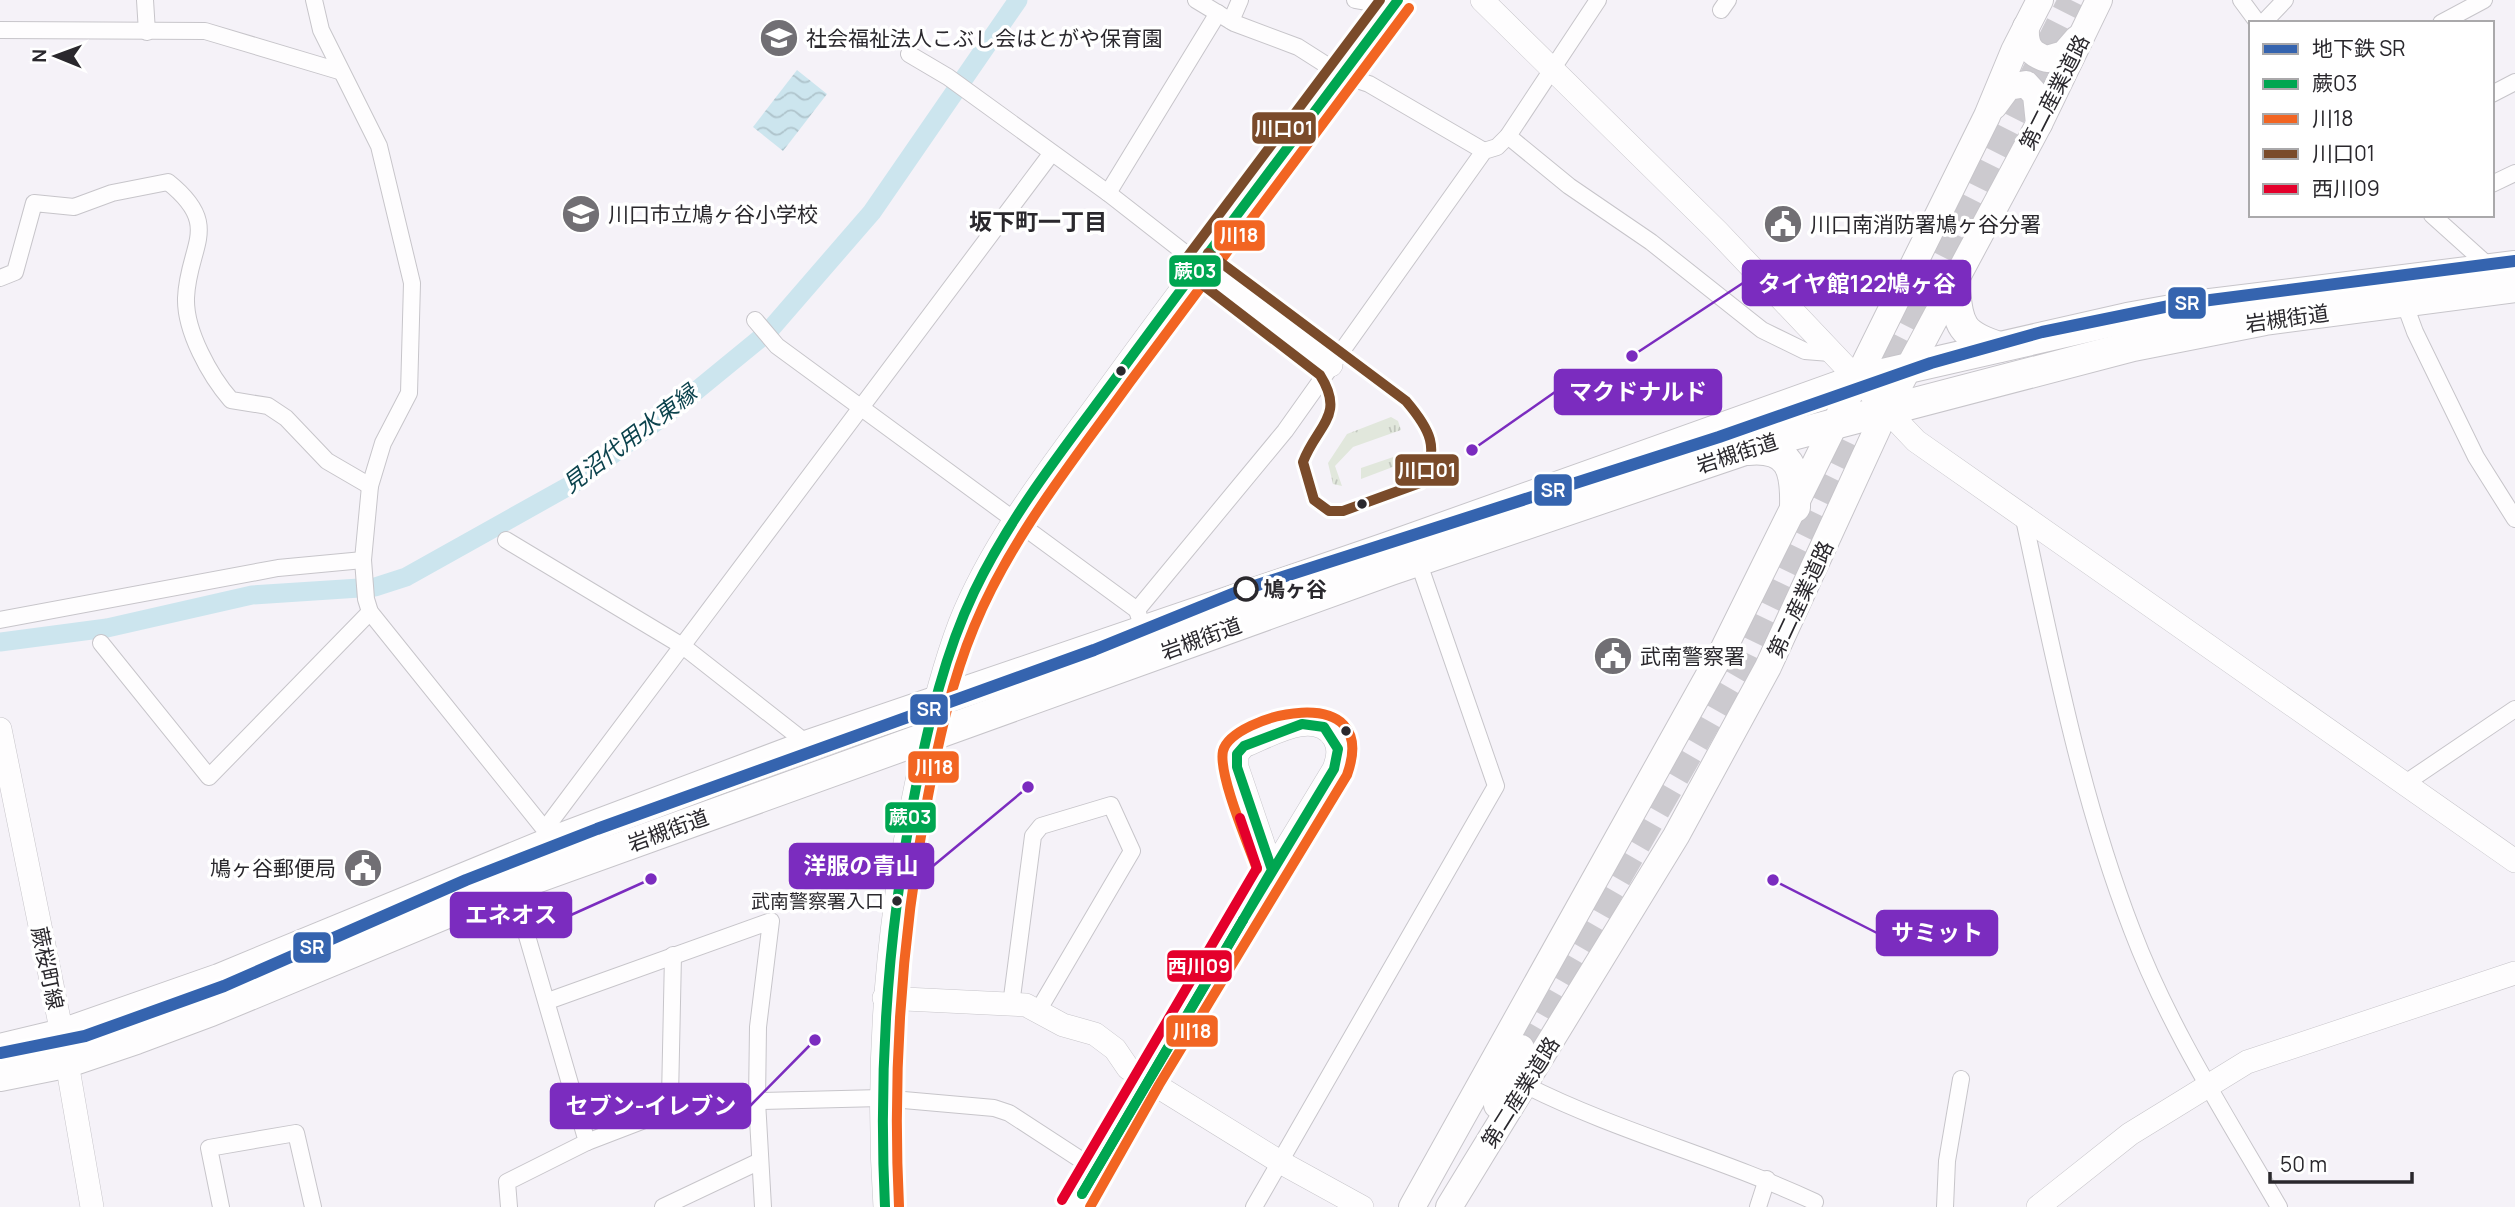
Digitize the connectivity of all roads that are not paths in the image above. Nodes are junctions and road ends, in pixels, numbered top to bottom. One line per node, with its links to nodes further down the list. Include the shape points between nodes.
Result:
1 (145, 0): 21 (street)
2 (314, 0): 24 (street)
3 (1196, 0): 14 (street)
4 (1240, 0): 14 (street)
5 (1354, 0): 13 (street)
6 (1482, 0): 23 (street)
7 (1598, 0): 23 (street)
8 (2040, 0): 18 (main road, 第二産業道路)
9 (2099, 0): 19 (main road, 第二産業道路)
10 (2241, 0): 15 (street)
11 (2285, 0): 16 (street)
12 (2484, 0): 17 (street)
13 (1392, 8): 25 (street)
14 (1225, 17): 25 (street, via 1298,47); 35 (street)
15 (2259, 21)
16 (2263, 21)
17 (2445, 21)
18 (2026, 27): 19 (main road, via 2029,49 2047,59 2064,54); 28 (main road, 第二産業道路)
19 (2087, 27): 29 (main road, 第二産業道路)
20 (0, 30): 21 (street)
21 (147, 32): 24 (street, via 212,33)
22 (909, 54): 32 (street, via 948,77)
23 (1554, 70): 30 (street); 44 (street, via 1717,231)
24 (339, 71): 52 (street, via 379,146 412,284 409,393 383,443)
25 (1342, 75): 31 (street, via 1369,84); 37 (street)
26 (2515, 82): 27 (street)
27 (2494, 93)
28 (1987, 116): 29 (main road, via 2008,86 2026,84 2036,95); 47 (main road, 第二産業道路)
29 (2039, 124): 40 (main road, 第二産業道路)
30 (1508, 136): 31 (street); 44 (street, via 1762,330 1805,351)
31 (1484, 151): 45 (street)
32 (1051, 154): 35 (street); 48 (street)
33 (2515, 173): 34 (street)
34 (2494, 183)
35 (1108, 193): 37 (street)
36 (2434, 217): 39 (street)
37 (1199, 264): 45 (street); 56 (street)
38 (0, 278): 52 (street, via 15,272 34,203 74,207 112,193 168,182 186,196 197,215 199,249 188,278 186,302 212,379 231,400 268,406 286,418 327,461)
39 (2510, 279): 41 (highway, 岩槻街道); 43 (highway, 岩槻街道, via 2194,306)
40 (1954, 284): 43 (highway, via 1961,323 1971,337); 46 (main road, 第二産業道路)
41 (2404, 302): 49 (highway, 岩槻街道, via 2265,320 2144,344); 54 (street, via 2476,457)
42 (755, 320): 48 (street, via 777,346)
43 (1999, 347): 46 (highway, 岩槻街道)
44 (1830, 353): 47 (street)
45 (1331, 365): 62 (street)
46 (1910, 367): 47 (highway, 岩槻街道); 49 (main road, 第二産業道路)
47 (1856, 380): 49 (street); 50 (main road, 第二産業道路); 58 (highway, 岩槻街道)
48 (862, 407): 56 (street); 64 (street)
49 (1887, 408): 50 (highway, 岩槻街道); 55 (street, via 1916,441); 87 (main road, 第二産業道路, via 1768,667 1676,836)
50 (1836, 422): 51 (highway, 岩槻街道); 53 (main road, 第二産業道路)
51 (1744, 450): 53 (highway, via 1769,449 1791,466); 58 (highway, 岩槻街道)
52 (370, 486): 59 (street)
53 (1794, 507): 93 (main road, 第二産業道路, via 1724,648)
54 (2515, 517)
55 (2024, 519): 70 (street); 86 (street, via 2062,695 2102,846 2132,932 2169,1015)
56 (1013, 521): 62 (street); 65 (street, via 960,624)
57 (506, 540): 64 (street)
58 (1414, 550): 62 (highway, 岩槻街道); 68 (highway, 岩槻街道); 92 (street, via 1496,786)
59 (363, 560): 60 (street); 61 (street, via 278,568)
60 (368, 605): 63 (street, via 209,777); 71 (street)
61 (0, 620)
62 (1141, 621): 65 (highway, 岩槻街道)
63 (102, 643)
64 (684, 647): 69 (street); 71 (street)
65 (937, 702): 68 (street); 69 (highway, 岩槻街道)
66 (2515, 709): 70 (street)
67 (0, 729): 81 (street, 蕨桜町線)
68 (927, 736): 74 (highway, 岩槻街道); 77 (street, via 901,862)
69 (809, 745): 71 (highway, 岩槻街道)
70 (2404, 784): 72 (street)
71 (550, 835): 81 (highway, 岩槻街道)
72 (2515, 861)
73 (1272, 870): 73 (street, via 1237,767 1237,754 1244,746 1314,723 1333,737 1338,760); 84 (street)
74 (500, 891): 78 (street, via 525,929); 81 (highway, 岩槻街道, via 211,1012)
75 (673, 956): 78 (street); 89 (street, via 771,921 758,1027); 90 (street, via 670,1098 660,1114)
76 (2515, 973): 86 (street, via 2247,1062)
77 (884, 998): 79 (street); 88 (street)
78 (548, 1001): 90 (street)
79 (1011, 1005): 80 (street); 80 (street, via 1033,836 1041,826 1111,805 1132,851)
80 (1038, 1011): 84 (street, via 1063,1025 1095,1034 1115,1049 1128,1068)
81 (63, 1048): 82 (highway, 岩槻街道); 83 (highway, 岩槻街道); 98 (street, 蕨桜町線)
82 (0, 1049)
83 (0, 1076)
84 (1147, 1078): 92 (street); 94 (street)
85 (1961, 1079): 111 (street, via 1947,1161)
86 (2208, 1084): 112 (street, via 2130,1134); 113 (street)
87 (1525, 1085): 95 (street, via 1700,1158); 96 (main road, 第二産業道路)
88 (881, 1098): 89 (street); 94 (street, via 994,1108); 104 (street)
89 (758, 1101): 91 (street)
90 (587, 1142): 101 (street, via 507,1182)
91 (760, 1161): 102 (street); 103 (street)
92 (1280, 1162): 106 (street); 107 (street)
93 (1437, 1162): 96 (main road, 第二産業道路, via 1521,1048); 108 (main road, 第二産業道路)
94 (1095, 1169): 105 (street)
95 (1767, 1179): 97 (street); 110 (street)
96 (1466, 1180): 109 (main road, 第二産業道路)
97 (1815, 1202)
98 (92, 1207)
99 (221, 1207): 100 (street, via 209,1148 296,1133)
100 (313, 1207)
101 (509, 1207)
102 (663, 1207)
103 (763, 1207)
104 (885, 1207)
105 (1074, 1207)
106 (1254, 1207)
107 (1362, 1207)
108 (1412, 1207)
109 (1449, 1207)
110 (1758, 1207)
111 (1945, 1207)
112 (2038, 1207)
113 (2279, 1207)

